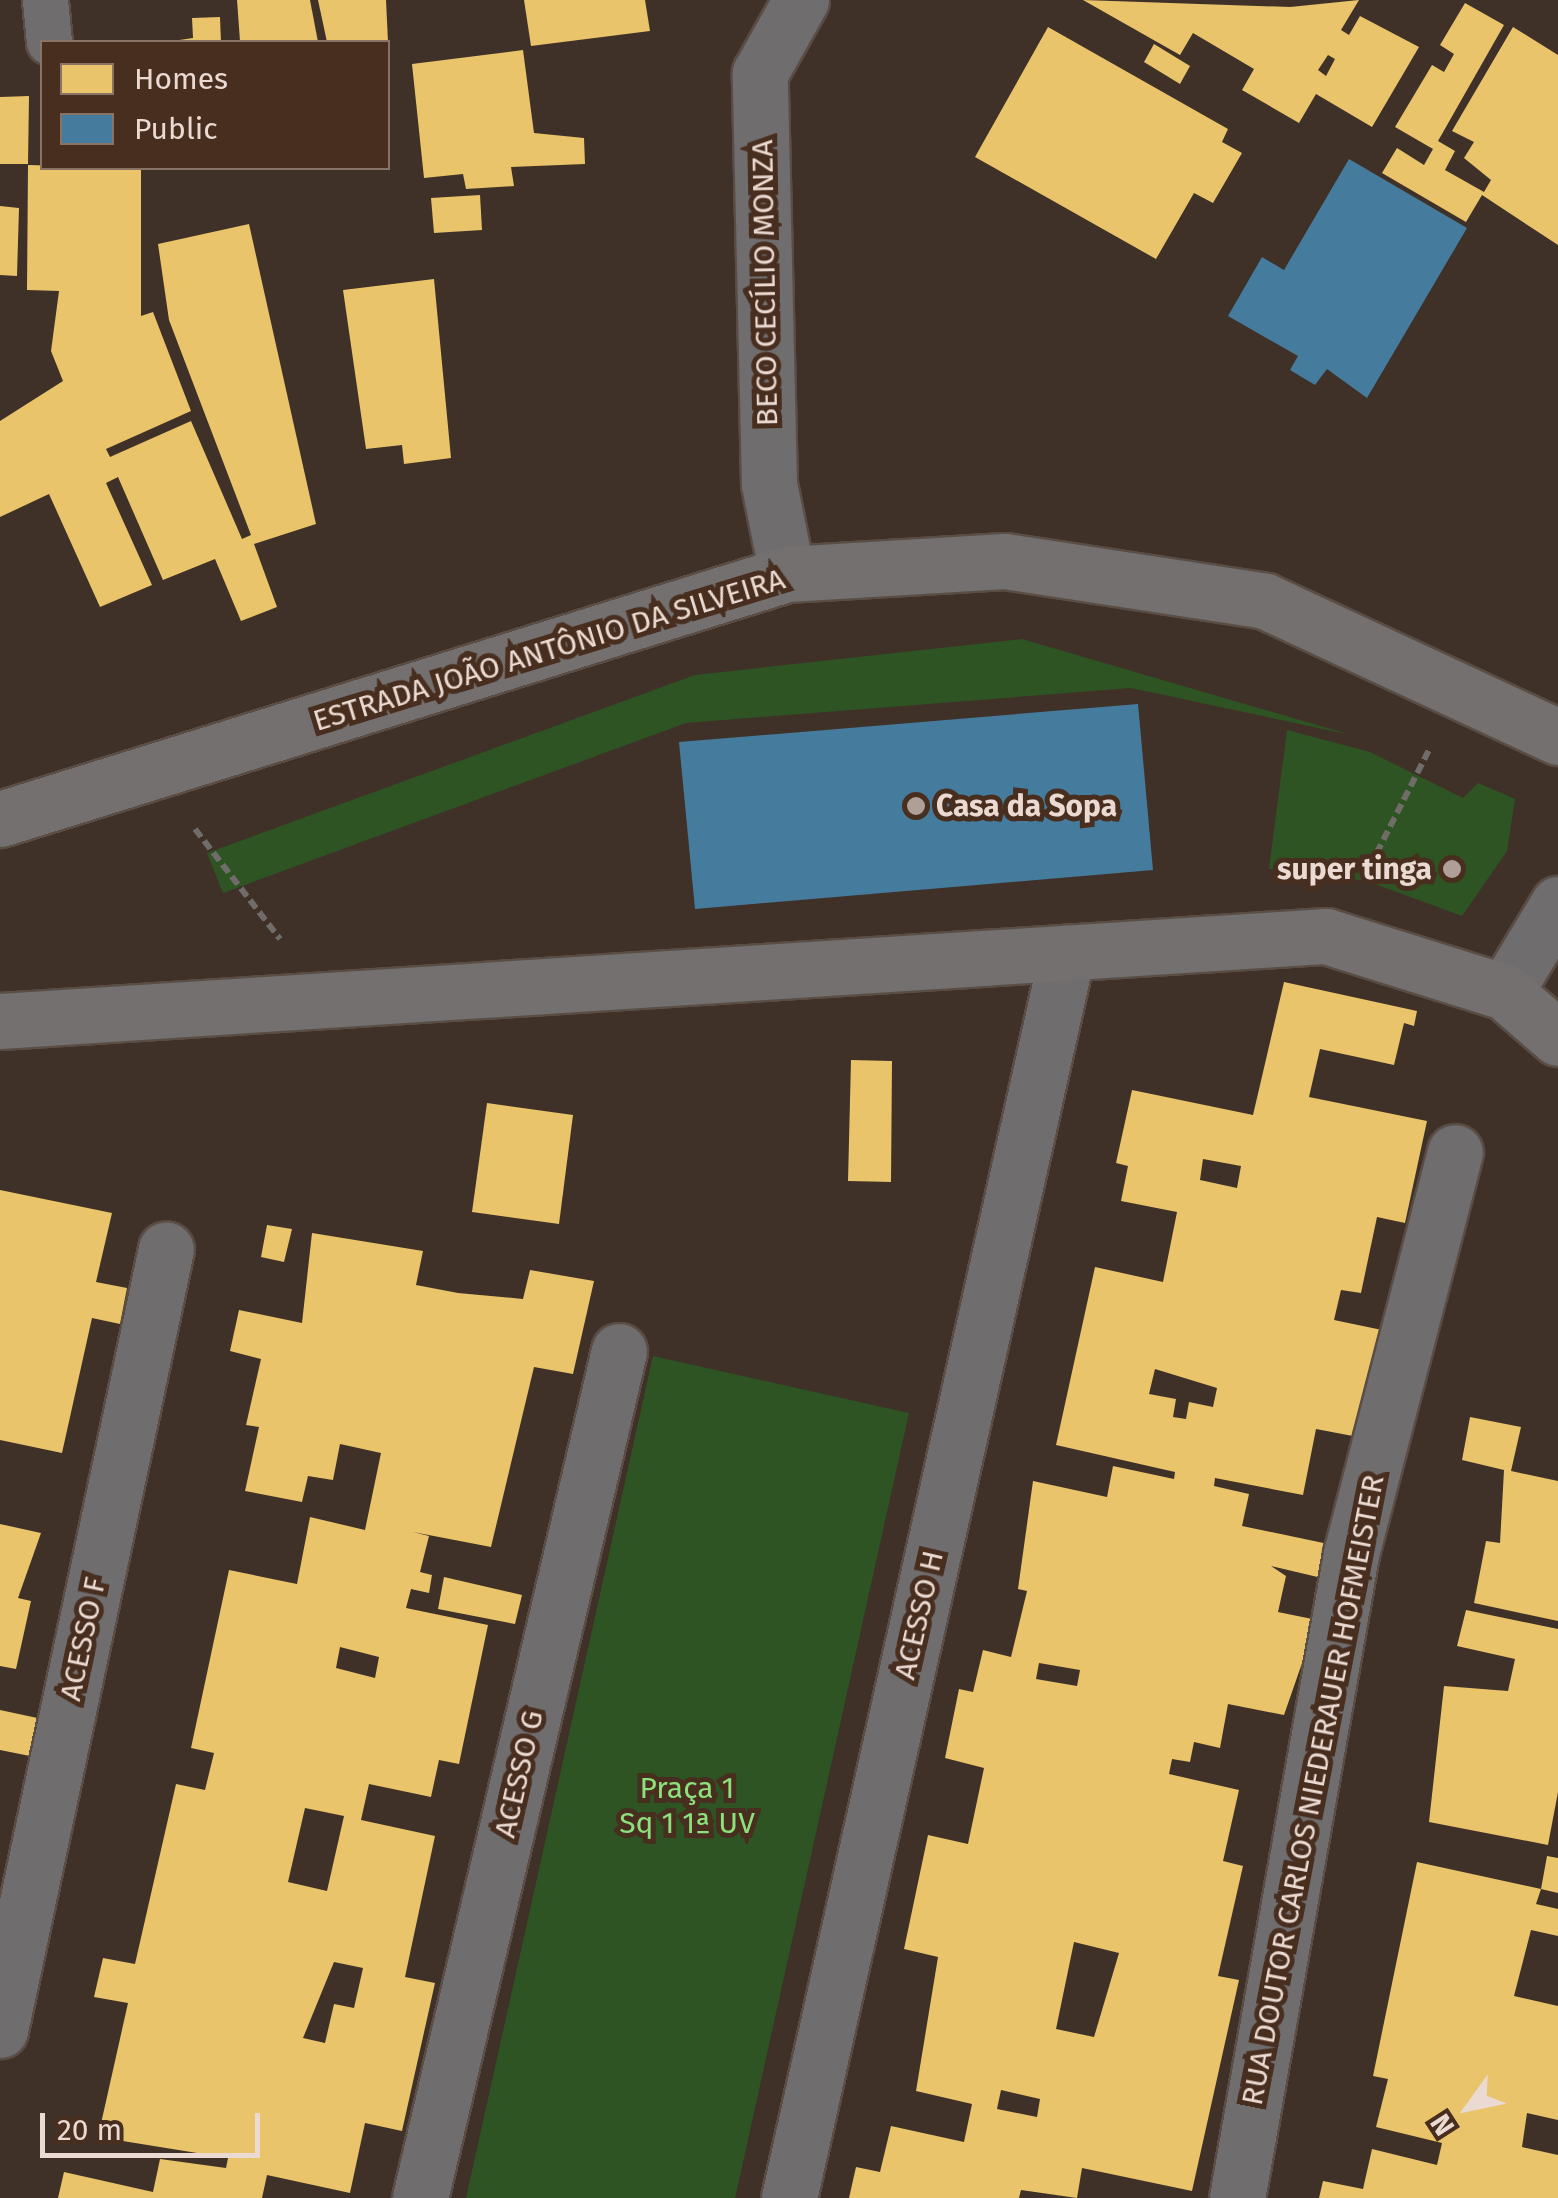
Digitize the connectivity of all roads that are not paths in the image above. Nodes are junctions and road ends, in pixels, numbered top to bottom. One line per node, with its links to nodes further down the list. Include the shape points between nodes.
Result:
1 (45, 0): 3 (lane)
2 (800, 0): 4 (street, BECO CECÍLIO MONZA, via 760,73 769,484)
3 (49, 40)
4 (788, 574): 5 (main road, ESTRADA JOÃO ANTÔNIO DA SILVEIRA, via 1005,561 1265,601); 6 (main road, ESTRADA JOÃO ANTÔNIO DA SILVEIRA)
5 (1558, 737)
6 (0, 819)
7 (1558, 904): 9 (street)
8 (1066, 952): 9 (main road, via 1326,936); 10 (main road); 17 (street, ACESSO H)
9 (1506, 992): 11 (main road)
10 (0, 1020)
11 (1558, 1038)
12 (1455, 1152): 18 (street, RUA DOUTOR CARLOS NIEDERAUER HOFMEISTER, via 1351,1554)
13 (166, 1248): 15 (street, ACESSO F)
14 (619, 1351): 16 (street, ACESSO G)
15 (0, 2030)
16 (420, 2198)
17 (789, 2198)
18 (1236, 2198)

